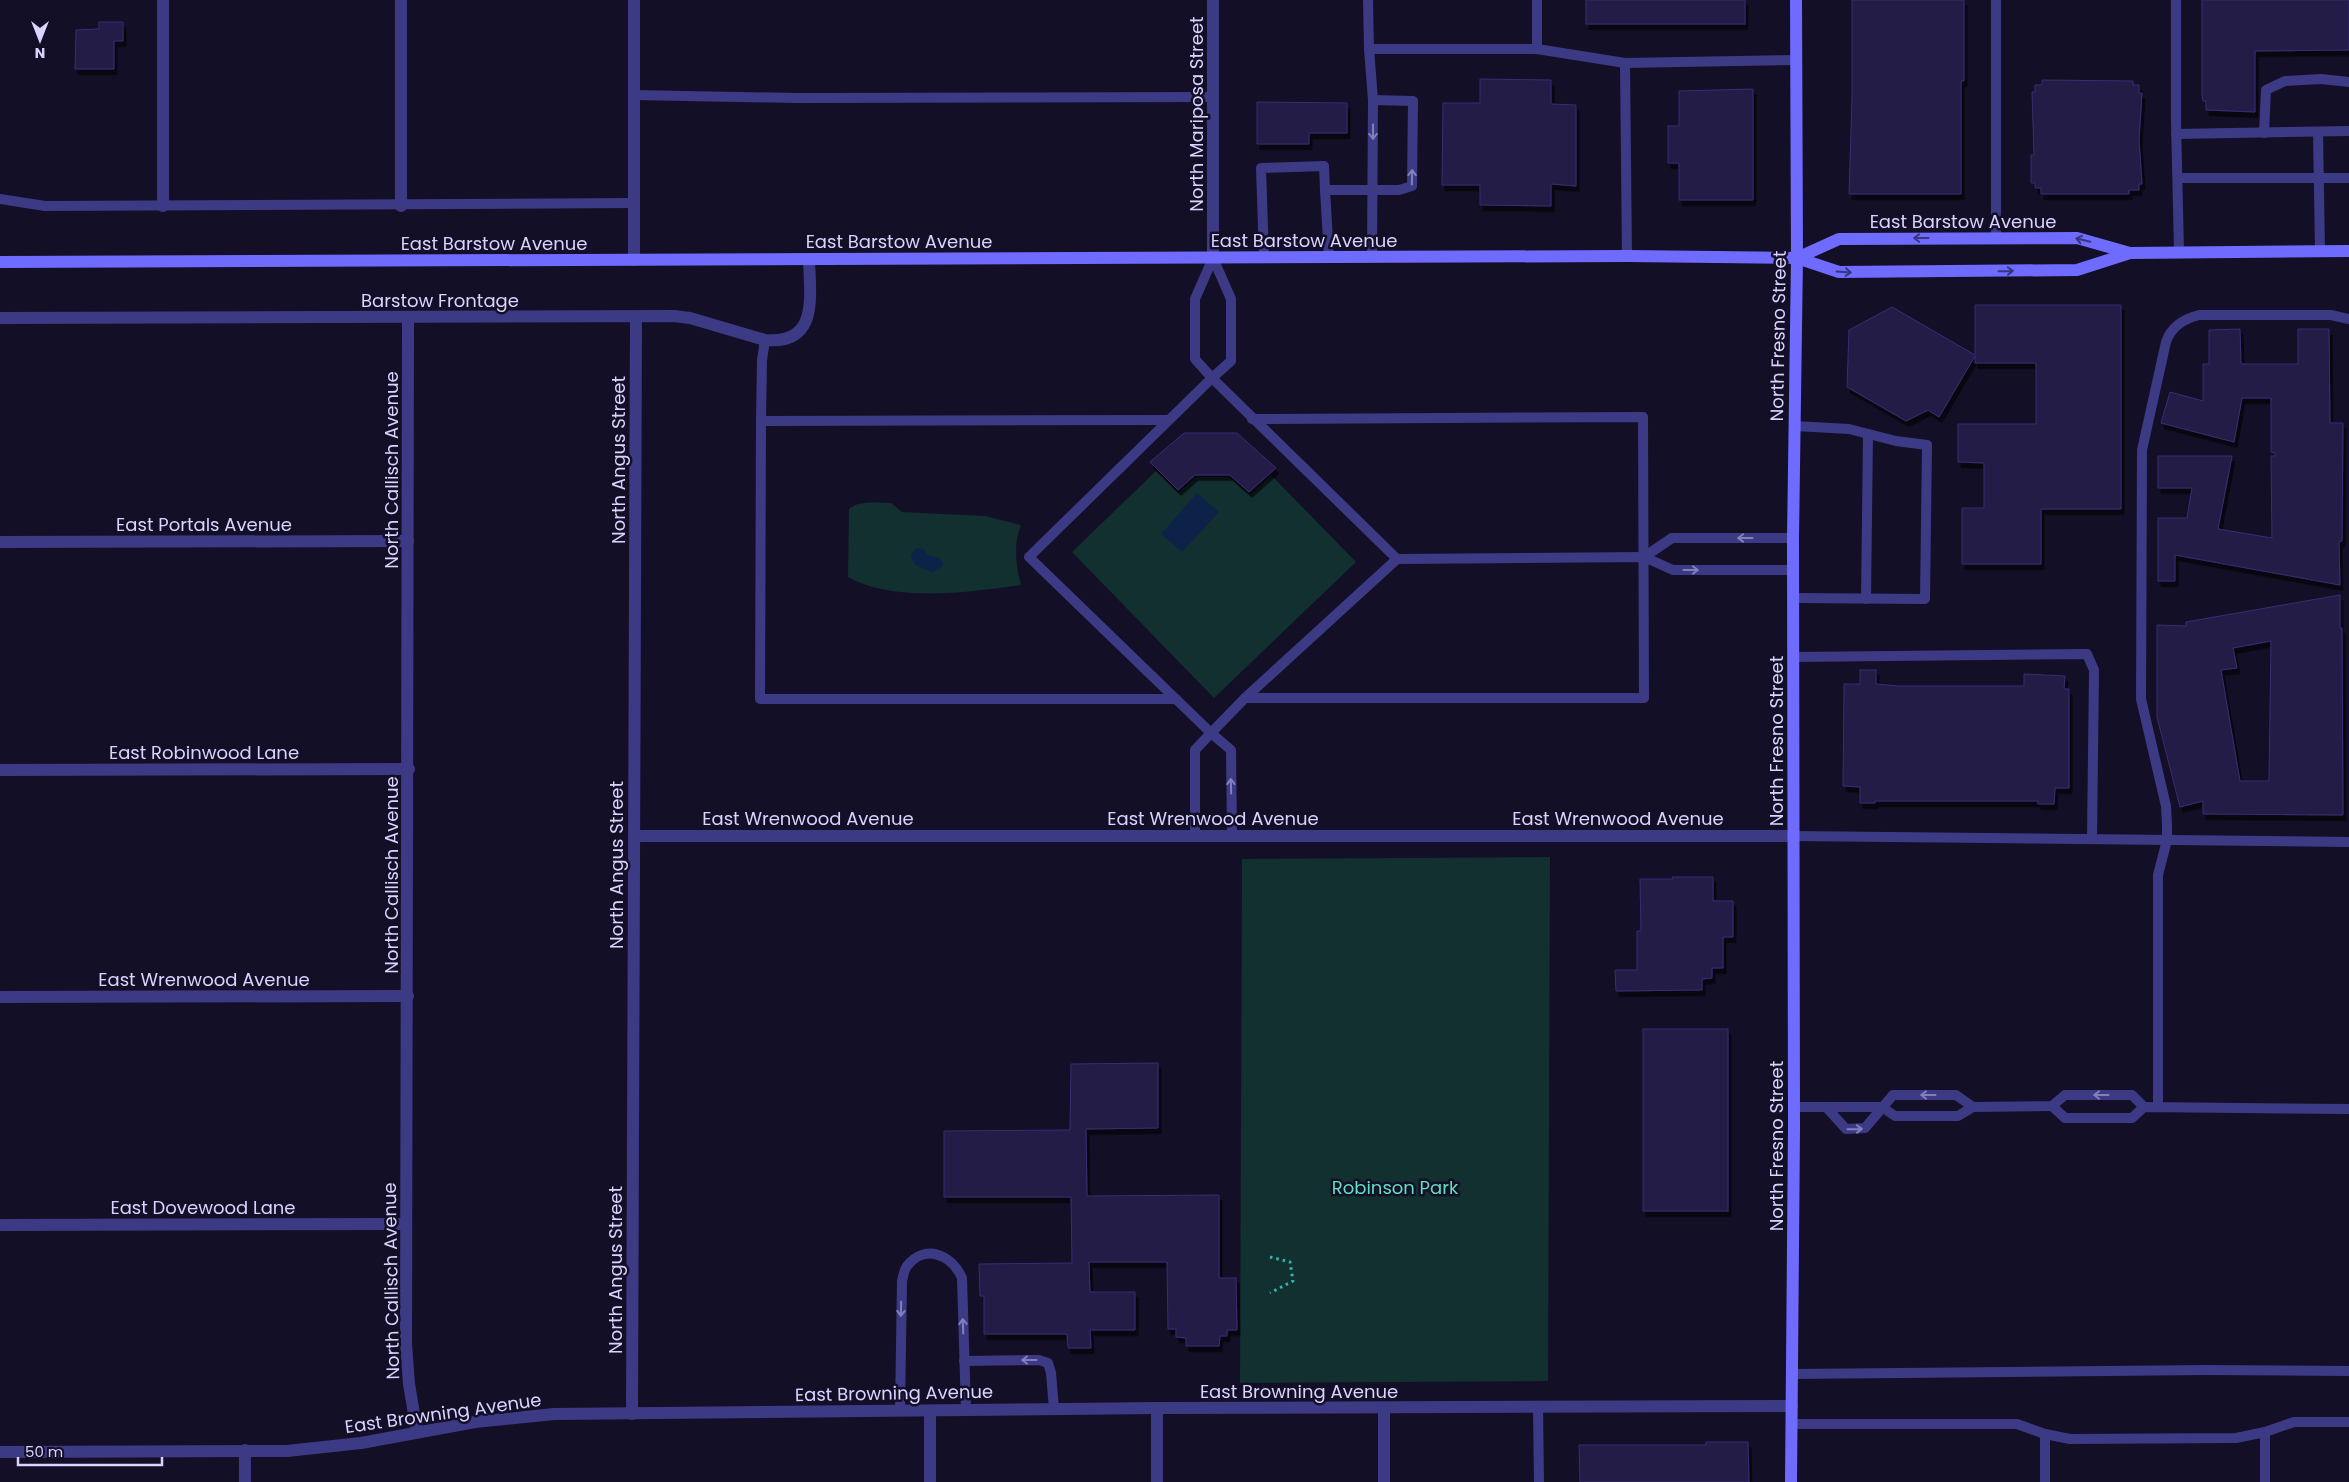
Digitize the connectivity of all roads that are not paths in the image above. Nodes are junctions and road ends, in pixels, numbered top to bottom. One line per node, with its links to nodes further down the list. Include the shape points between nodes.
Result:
1 (163, 0): 29 (street)
2 (401, 0): 30 (street)
3 (634, 0): 15 (street)
4 (1213, 0): 16 (street, North Mariposa Street)
5 (1368, 0): 10 (lane)
6 (1537, 0): 11 (lane)
7 (1796, 0): 12 (main road, North Fresno Street)
8 (1996, 0): 31 (lane)
9 (2176, 0): 21 (lane)
10 (1369, 49): 11 (lane); 17 (lane)
11 (1537, 49): 13 (lane)
12 (1796, 60): 13 (lane); 41 (main road, North Fresno Street)
13 (1625, 63): 36 (lane)
14 (2349, 82): 19 (lane, via 2321,79 2285,81 2266,90)
15 (633, 95): 16 (lane); 28 (street)
16 (1212, 97): 40 (street, North Mariposa Street)
17 (1373, 100): 26 (lane, one-way to 26); 26 (lane, one-way to 17, via 1399,190 1412,186 1412,101)
18 (2349, 131): 20 (lane)
19 (2264, 132): 20 (lane); 21 (lane)
20 (2318, 132): 23 (lane)
21 (2176, 134): 22 (lane)
22 (2178, 178): 23 (lane); 32 (lane)
23 (2320, 178): 24 (lane); 33 (lane)
24 (2349, 178)
25 (1325, 190): 26 (lane); 37 (lane, via 1324,166 1261,168); 38 (lane)
26 (1373, 190): 39 (lane)
27 (0, 199): 29 (lane, via 45,206)
28 (635, 203): 30 (lane); 43 (street)
29 (163, 206): 30 (lane)
30 (401, 206)
31 (1996, 237): 35 (main road, East Barstow Avenue, one-way to 31, via 2078,238); 41 (main road, East Barstow Avenue, one-way to 41, via 1839,239)
32 (2179, 251): 33 (main road, East Barstow Avenue); 35 (main road, East Barstow Avenue)
33 (2320, 251): 34 (main road, East Barstow Avenue)
34 (2349, 251)
35 (2130, 253): 41 (main road, East Barstow Avenue, one-way to 35, via 1839,272 2077,270)
36 (1627, 256): 39 (main road, East Barstow Avenue); 41 (main road, East Barstow Avenue)
37 (1264, 257): 38 (main road, East Barstow Avenue); 40 (main road, East Barstow Avenue)
38 (1328, 257): 39 (main road, East Barstow Avenue)
39 (1372, 257)
40 (1213, 258): 42 (main road, East Barstow Avenue); 50 (lane, via 1195,299 1195,359); 50 (lane, via 1231,299 1232,361)
41 (1797, 258): 54 (main road, North Fresno Street)
42 (810, 259): 43 (main road, East Barstow Avenue); 49 (street, Barstow Frontage, via 807,320 792,339)
43 (634, 260): 44 (main road, East Barstow Avenue)
44 (0, 262)
45 (636, 317): 47 (street, Barstow Frontage); 49 (street, Barstow Frontage, via 690,318); 71 (street, North Angus Street)
46 (0, 318): 47 (street, Barstow Frontage)
47 (408, 318): 58 (street, North Callisch Avenue)
48 (2349, 319): 75 (lane, via 2331,315 2199,315 2188,318 2169,334 2142,450 2141,689 2166,806)
49 (766, 340): 53 (lane, via 762,360)
50 (1212, 378): 51 (lane); 52 (lane)
51 (1252, 419): 59 (lane, via 1644,417); 60 (lane)
52 (1167, 420): 53 (lane); 66 (lane, via 1029,557)
53 (761, 421): 66 (lane, via 760,699)
54 (1794, 426): 55 (lane, via 1849,429); 56 (main road, North Fresno Street)
55 (1868, 434): 63 (lane); 63 (lane, via 1896,442 1927,445 1925,600)
56 (1793, 538): 59 (lane, one-way to 59, via 1672,538); 61 (main road, North Fresno Street)
57 (0, 542): 58 (street, East Portals Avenue)
58 (408, 542): 68 (street, North Callisch Avenue)
59 (1644, 557): 60 (lane); 61 (lane, one-way to 61, via 1673,570); 65 (lane, via 1644,698)
60 (1397, 559): 65 (lane)
61 (1793, 570): 62 (main road, North Fresno Street)
62 (1794, 598): 63 (lane); 64 (main road, North Fresno Street)
63 (1866, 599)
64 (1794, 657): 73 (main road, North Fresno Street); 74 (lane, via 2088,654 2094,670)
65 (1245, 698): 67 (lane)
66 (1176, 699): 67 (lane)
67 (1211, 733): 70 (lane, one-way to 67, via 1231,750); 72 (lane, via 1195,750)
68 (409, 769): 69 (street, East Robinwood Lane); 77 (street, North Callisch Avenue)
69 (0, 770)
70 (1232, 835): 72 (street, East Wrenwood Avenue); 73 (street, East Wrenwood Avenue)
71 (634, 836): 72 (street, East Wrenwood Avenue); 100 (street, North Angus Street)
72 (1195, 836)
73 (1793, 836): 74 (lane); 80 (main road, North Fresno Street)
74 (2092, 838): 75 (lane)
75 (2167, 840): 76 (lane); 85 (lane, via 2158,875)
76 (2349, 842)
77 (408, 996): 78 (street, East Wrenwood Avenue); 87 (street, North Callisch Avenue)
78 (0, 997)
79 (2052, 1106): 83 (lane); 84 (lane, via 2066,1118 2132,1118); 84 (lane, one-way to 79, via 2132,1095 2065,1095)
80 (1794, 1107): 81 (lane); 91 (main road, North Fresno Street)
81 (1826, 1107): 82 (lane); 82 (lane, one-way to 82, via 1846,1129 1865,1128)
82 (1882, 1107): 83 (lane, via 1895,1116 1958,1116); 83 (lane, one-way to 82, via 1956,1095 1893,1095)
83 (1973, 1107)
84 (2144, 1107): 85 (lane)
85 (2158, 1107): 86 (lane)
86 (2349, 1109)
87 (406, 1224): 88 (street, East Dovewood Lane); 103 (street, North Callisch Avenue, via 406,1344)
88 (0, 1225)
89 (964, 1361): 96 (lane, one-way to 89, via 1052,1373 1048,1364 1039,1360); 97 (lane, one-way to 97, via 962,1278 957,1267 946,1258 930,1253 917,1257 906,1267 902,1281); 98 (lane)
90 (2349, 1370): 91 (lane)
91 (1792, 1374): 93 (main road, North Fresno Street)
92 (1538, 1406): 93 (street, East Browning Avenue); 95 (street, East Browning Avenue); 112 (lane)
93 (1792, 1406): 102 (main road, North Fresno Street)
94 (1157, 1408): 95 (street, East Browning Avenue); 96 (street, East Browning Avenue); 110 (street)
95 (1384, 1408): 111 (street)
96 (1054, 1409): 98 (street, East Browning Avenue)
97 (900, 1410): 99 (street, East Browning Avenue); 100 (street, East Browning Avenue)
98 (966, 1410): 99 (street, East Browning Avenue)
99 (930, 1411): 109 (street)
100 (632, 1414): 103 (street, East Browning Avenue, via 554,1414)
101 (2349, 1422): 104 (lane, via 2294,1422)
102 (1792, 1424): 105 (lane, via 2017,1424); 113 (main road, North Fresno Street)
103 (417, 1432): 106 (street, East Browning Avenue, via 324,1448)
104 (2265, 1432): 105 (lane, via 2236,1438 2070,1439); 115 (lane)
105 (2045, 1434): 114 (lane)
106 (245, 1450): 107 (street, East Browning Avenue); 108 (street)
107 (0, 1452)
108 (245, 1482)
109 (930, 1482)
110 (1157, 1482)
111 (1384, 1482)
112 (1539, 1482)
113 (1791, 1482)
114 (2045, 1482)
115 (2265, 1482)

